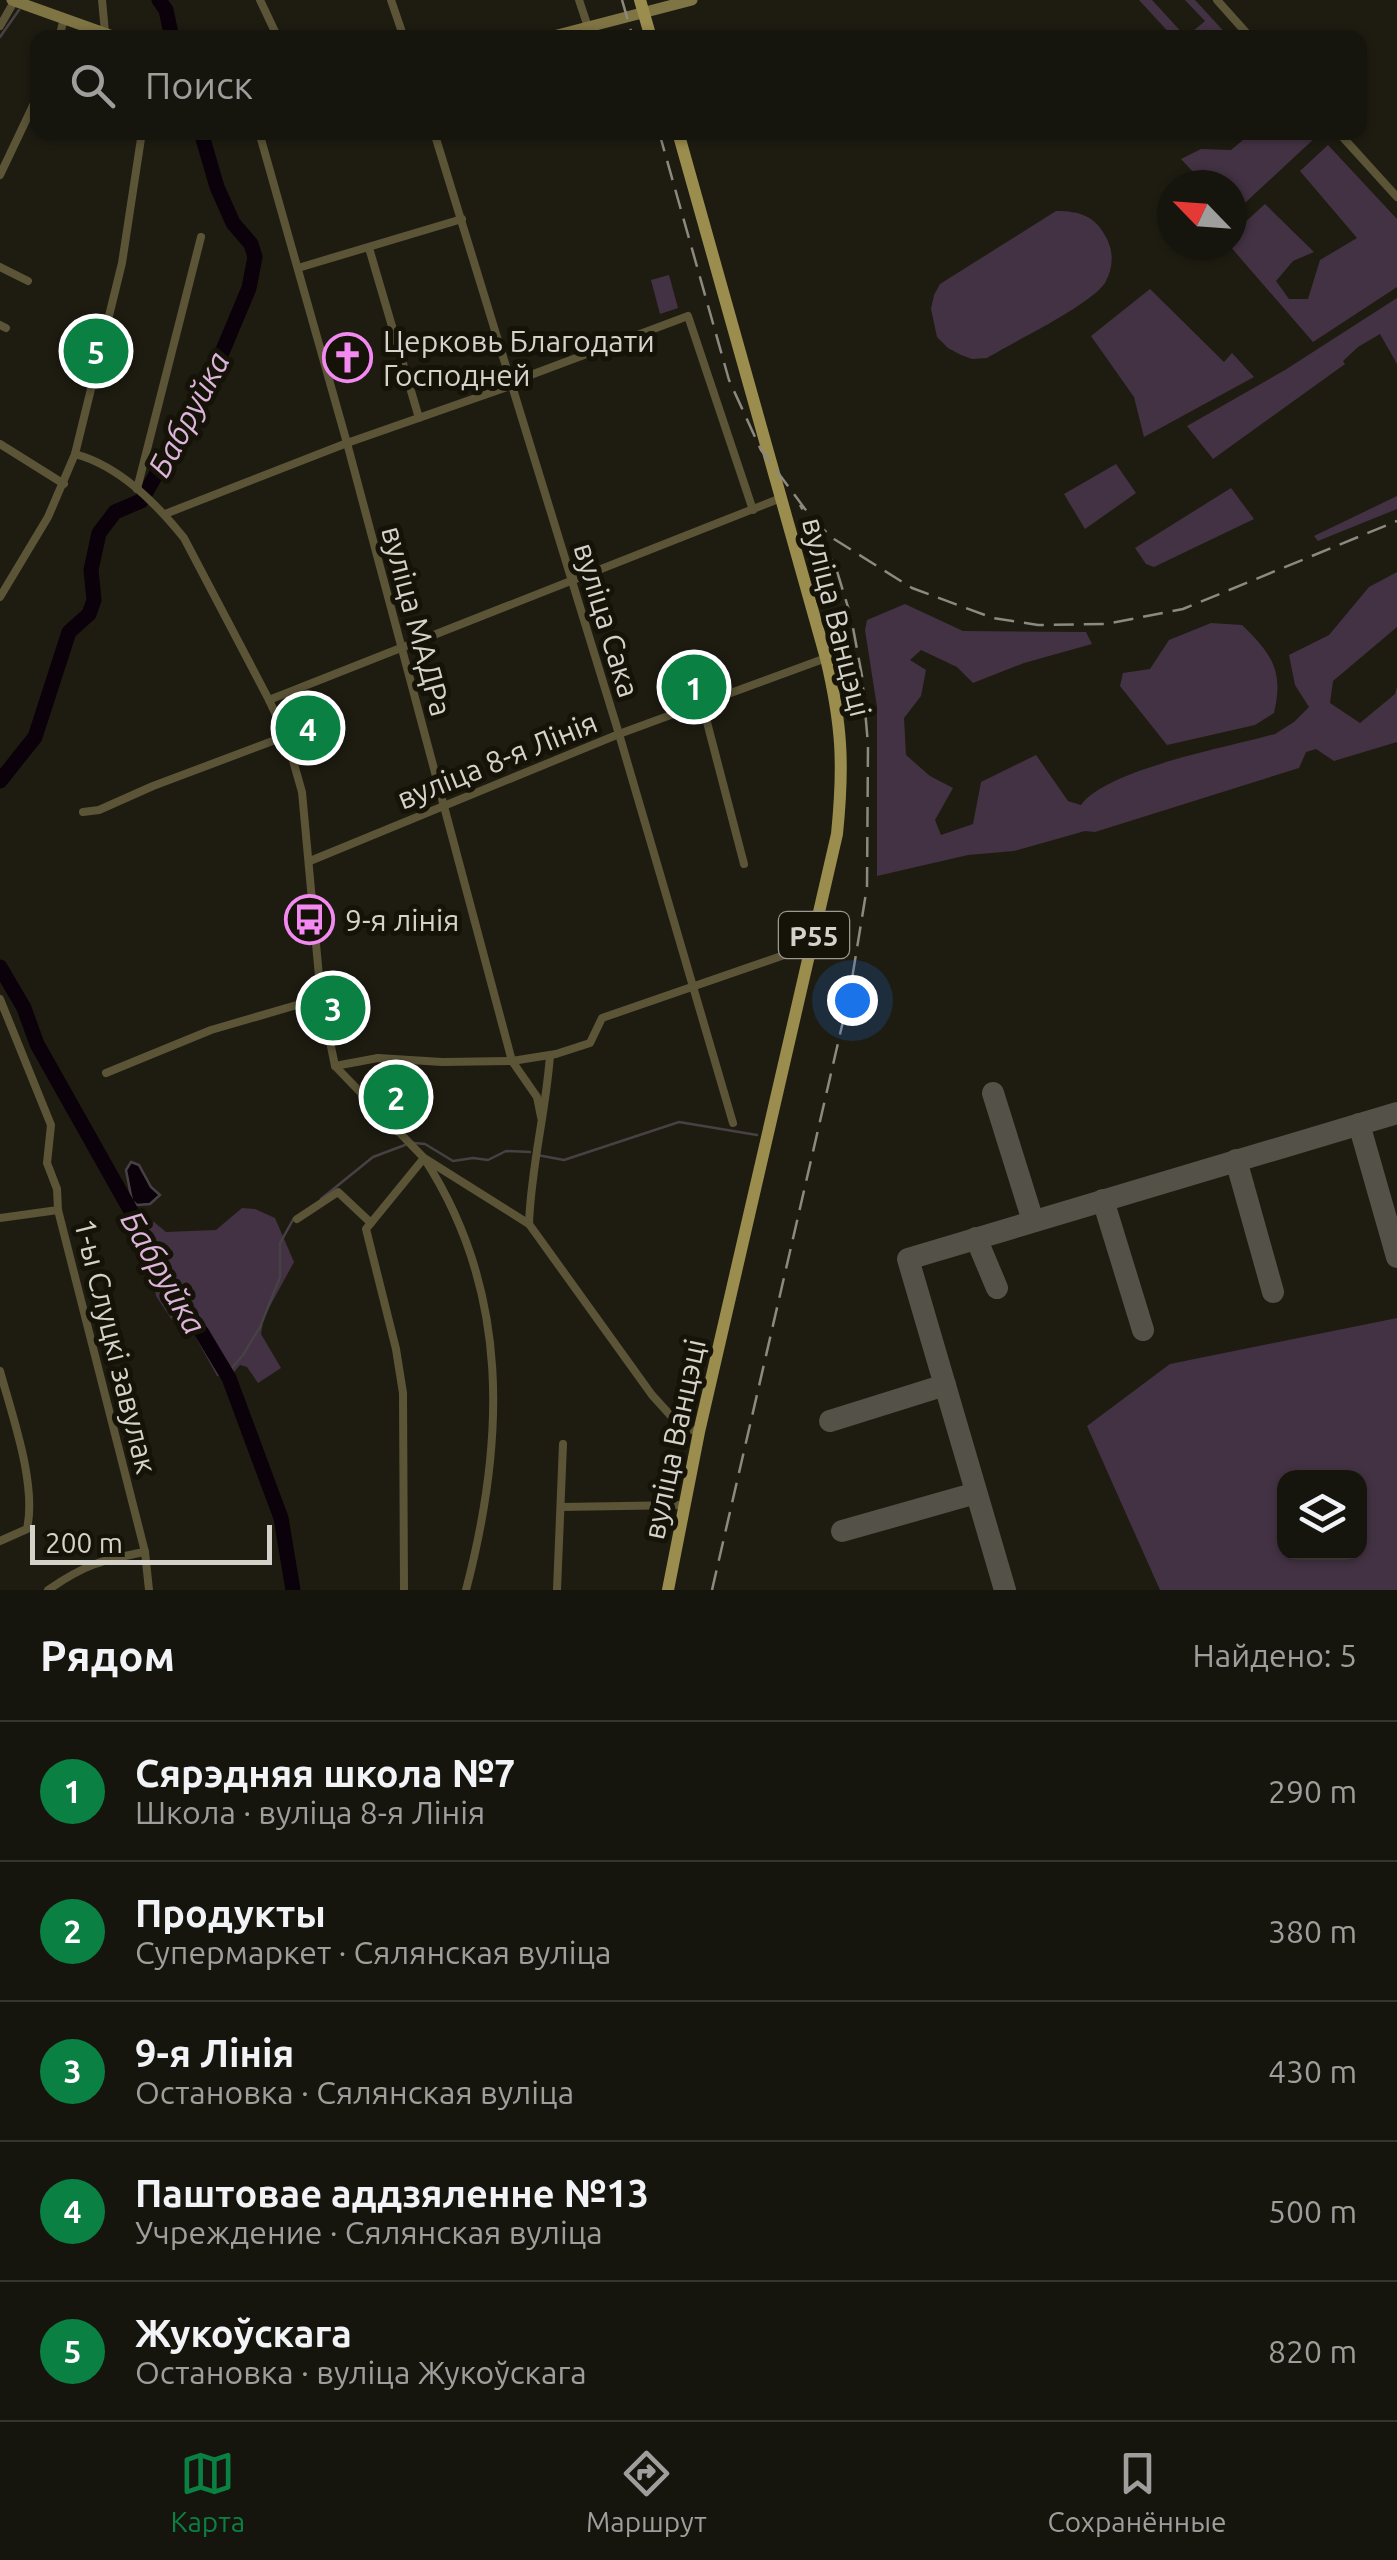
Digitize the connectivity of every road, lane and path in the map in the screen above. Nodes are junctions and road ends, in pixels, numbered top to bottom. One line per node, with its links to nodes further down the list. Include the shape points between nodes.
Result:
1 (102, 0): 14 (street)
2 (260, 0): 15 (street)
3 (392, 0): 16 (street)
4 (578, 0): 11 (street)
5 (692, 0): 8 (main road)
6 (1217, 0): 18 (street)
7 (17, 1): 9 (main road); 10 (street)
8 (642, 6): 11 (main road)
9 (64, 16): 12 (street); 13 (main road)
10 (0, 26)
11 (588, 27): 17 (main road)
12 (61, 30)
13 (100, 30)
14 (105, 30)
15 (274, 30)
16 (401, 30)
17 (577, 30)
18 (1244, 30)
19 (30, 112): 25 (street)
20 (141, 140): 37 (street, via 122,262)
21 (262, 140): 31 (street, вуліца МАДРа)
22 (437, 140): 27 (street, вуліца Сака)
23 (680, 140): 40 (main road, вуліца Ванцэці / Р55)
24 (1345, 140): 26 (street)
25 (0, 176)
26 (1397, 197)
27 (462, 218): 29 (street); 33 (street, вуліца Сака)
28 (200, 237): 39 (street)
29 (368, 248): 31 (street); 34 (street)
30 (0, 267): 32 (street)
31 (298, 268): 35 (street, вуліца МАДРа)
32 (28, 281)
33 (512, 383): 34 (street); 41 (street, вуліца Ванцэці, via 688,316); 43 (street, вуліца Сака)
34 (419, 418): 35 (street)
35 (346, 442): 42 (street); 45 (street, вуліца МАДРа)
36 (0, 444): 38 (street)
37 (74, 454): 38 (street); 39 (street, via 98,460)
38 (64, 484): 44 (street)
39 (137, 490): 42 (street)
40 (781, 498): 41 (street); 46 (main road, вуліца Ванцэці / Р55)
41 (753, 510): 43 (street)
42 (165, 514): 47 (street)
43 (570, 582): 45 (street); 49 (street, вуліца Сака)
44 (0, 597)
45 (401, 646): 47 (street); 51 (street, вуліца МАДРа)
46 (826, 658): 48 (street, вуліца 8-я Лінія); 55 (main road, вуліца Ванцэці / Р55, via 843,772 837,834)
47 (269, 700): 50 (street)
48 (702, 703): 49 (street, вуліца 8-я Лінія); 54 (street)
49 (619, 734): 51 (street, вуліца 8-я Лінія); 56 (street, вуліца Сака)
50 (286, 736): 52 (street); 53 (street, via 302,792)
51 (443, 807): 53 (street, вуліца 8-я Лінія); 60 (street, вуліца МАДРа)
52 (83, 812)
53 (310, 860): 57 (street)
54 (744, 864)
55 (810, 952): 56 (street, via 796,950); 72 (main road, вуліца Ванцэці / Р55)
56 (691, 988): 59 (street, via 602,1018 590,1043); 64 (street, вуліца Сака)
57 (321, 998): 61 (street); 62 (street, via 212,1030)
58 (0, 999): 66 (street, 1-ы Слуцкі завулак, via 51,1125 47,1163)
59 (550, 1055): 60 (street); 63 (street)
60 (512, 1061): 61 (street, via 378,1058); 63 (street, вуліца МАДРа)
61 (335, 1066): 65 (street)
62 (106, 1073)
63 (541, 1117): 70 (street)
64 (733, 1123)
65 (424, 1158): 69 (street); 70 (street); 81 (street, via 463,1233 492,1344 484,1519)
66 (58, 1210): 67 (street); 77 (street, 1-ы Слуцкі завулак)
67 (0, 1218)
68 (297, 1219): 69 (street, via 338,1192)
69 (371, 1222): 80 (street, via 366,1230 403,1392)
70 (530, 1224): 72 (street, via 652,1395 681,1427)
71 (0, 1371): 76 (street, via 29,1511 27,1530)
72 (700, 1432): 74 (main road, вуліца Ванцэці / Р55)
73 (563, 1444): 75 (street)
74 (684, 1504): 75 (street); 83 (main road, вуліца Ванцэці / Р55)
75 (561, 1507): 82 (street)
76 (0, 1541)
77 (144, 1552): 78 (street, via 80,1568); 79 (street, 1-ы Слуцкі завулак)
78 (48, 1590)
79 (149, 1590)
80 (404, 1590)
81 (466, 1590)
82 (557, 1590)
83 (668, 1590)

